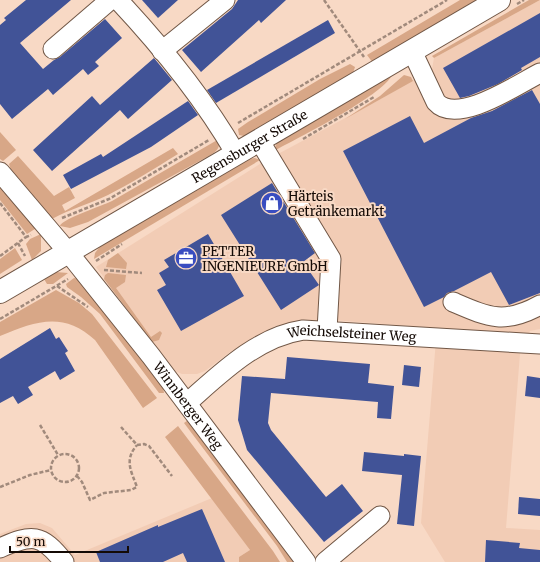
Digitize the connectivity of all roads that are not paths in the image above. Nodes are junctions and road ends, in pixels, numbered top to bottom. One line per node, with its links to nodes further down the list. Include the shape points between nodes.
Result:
1 (117, 0): 4 (street); 6 (street)
2 (225, 0): 6 (street)
3 (499, 0): 5 (main road, Regensburger Straße)
4 (53, 49)
5 (412, 51): 7 (street, via 436,102 441,108 451,110 476,106); 8 (main road, Regensburger Straße)
6 (162, 52): 9 (street, via 201,100)
7 (540, 73)
8 (258, 140): 9 (main road, Regensburger Straße); 15 (street, via 331,259)
9 (236, 154): 11 (main road, Regensburger Straße)
10 (0, 172): 11 (street, Winnberger Weg)
11 (68, 252): 12 (main road, Regensburger Straße); 17 (street, Winnberger Weg)
12 (0, 292)
13 (454, 302): 14 (street, via 492,317 508,317)
14 (540, 305)
15 (327, 330): 16 (street, Weichselsteiner Weg); 17 (street, Weichselsteiner Weg, via 303,330 275,337 236,361)
16 (540, 344)
17 (187, 403): 21 (street, Winnberger Weg)
18 (380, 516): 22 (street)
19 (0, 548): 20 (street, via 29,538 39,539 50,546)
20 (64, 562)
21 (306, 562)
22 (324, 562)

